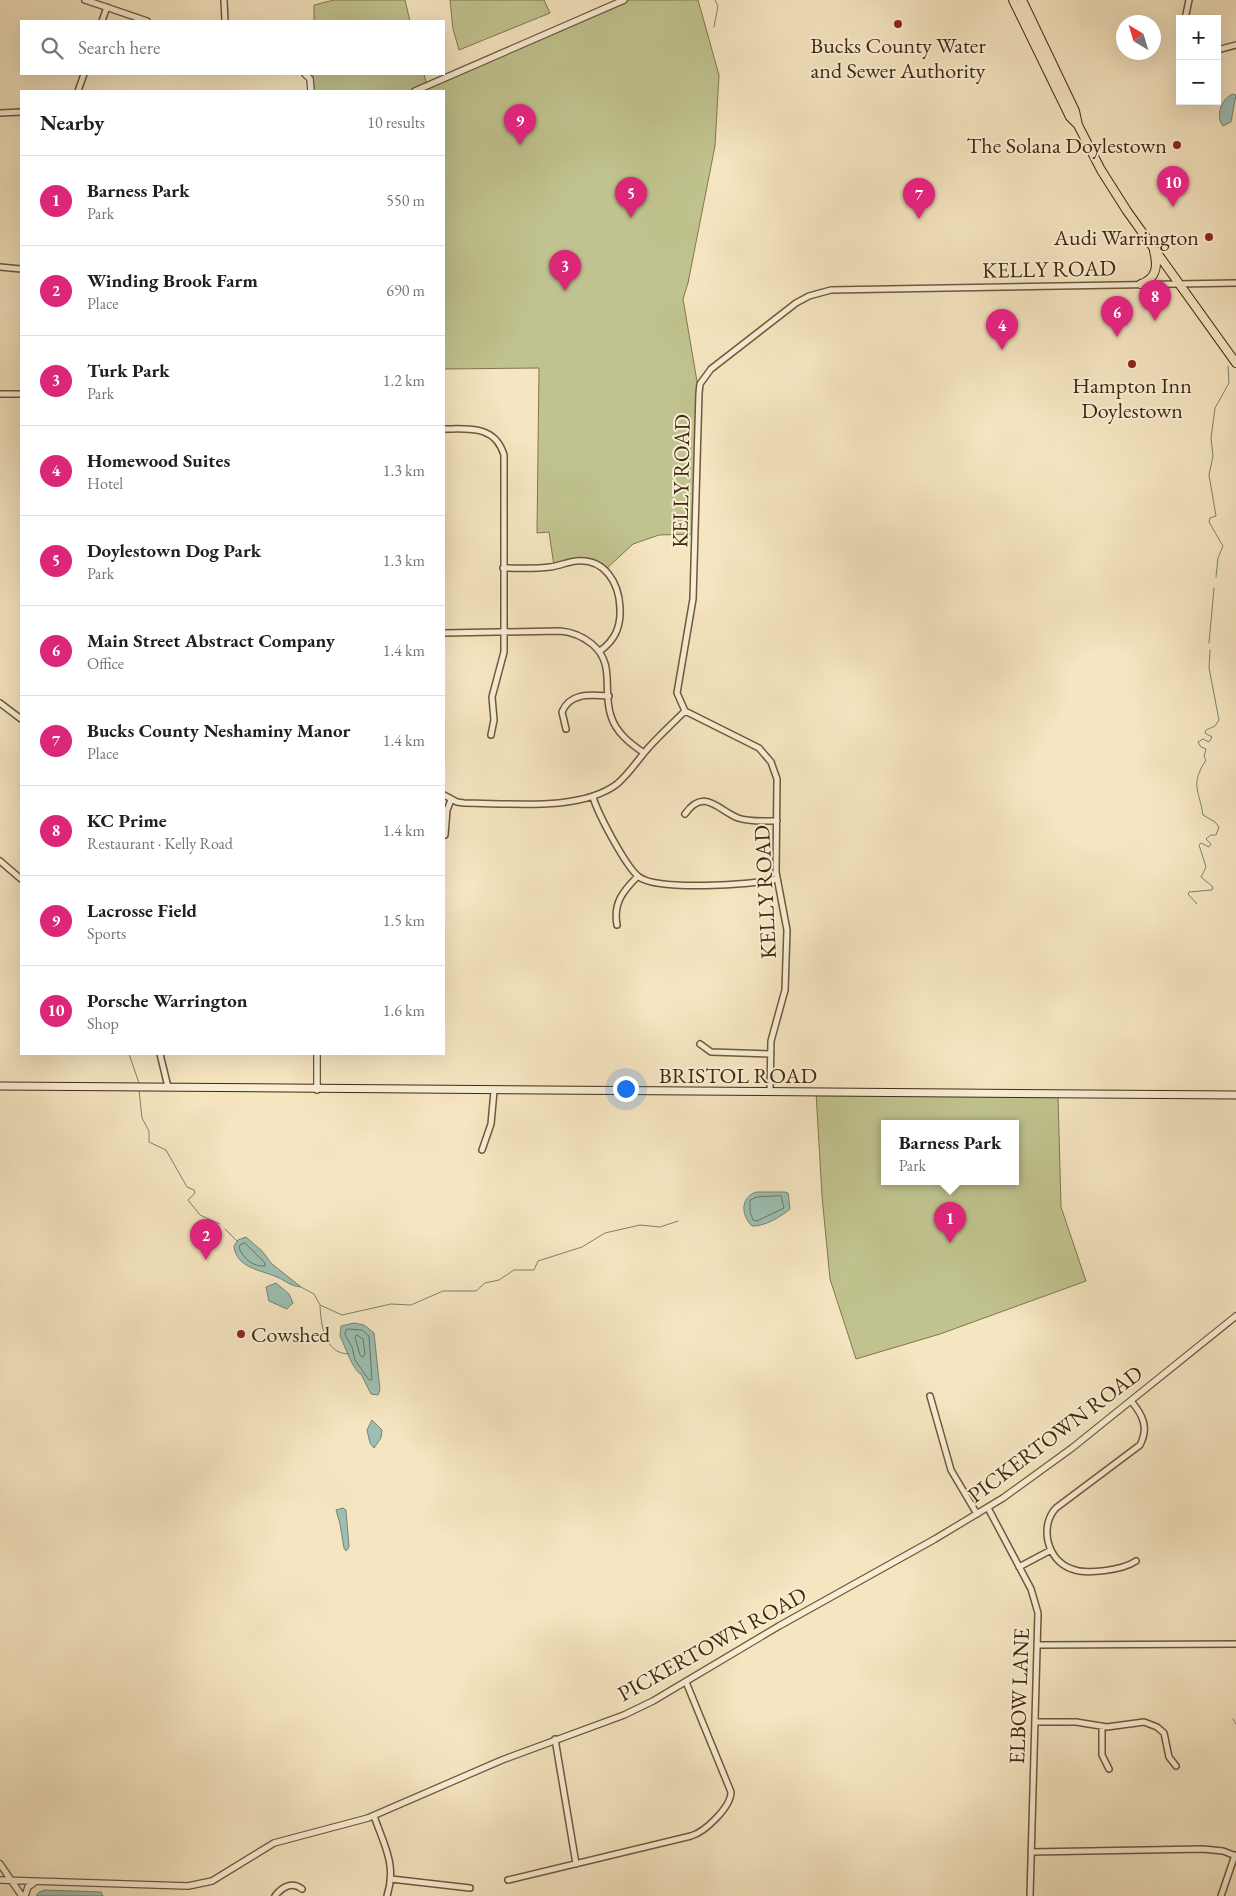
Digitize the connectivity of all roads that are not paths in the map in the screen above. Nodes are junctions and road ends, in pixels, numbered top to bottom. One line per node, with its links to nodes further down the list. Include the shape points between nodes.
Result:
1 (85, 0): 7 (street)
2 (224, 0): 11 (street)
3 (624, 0): 18 (street)
4 (1013, 0): 21 (highway, via 1070,117)
5 (1022, 0): 21 (highway, via 1075,111)
6 (1189, 0): 8 (street)
7 (107, 7): 9 (street); 10 (street)
8 (1186, 15)
9 (102, 20)
10 (144, 20)
11 (225, 20)
12 (1236, 45): 13 (street)
13 (1221, 49)
14 (84, 75): 16 (street)
15 (306, 75): 17 (street, via 310,79)
16 (78, 90)
17 (311, 90)
18 (418, 90)
19 (20, 112): 20 (street)
20 (0, 113)
21 (1078, 125): 22 (highway, via 1114,192)
22 (1152, 247): 26 (highway, via 1155,274); 27 (highway)
23 (0, 267): 24 (street)
24 (20, 269)
25 (1236, 283): 27 (street, KELLY ROAD)
26 (1141, 284): 27 (street, KELLY ROAD); 38 (street, KELLY ROAD, via 831,290 796,303 711,369 700,384 699,394 693,599 677,687)
27 (1178, 284): 28 (highway)
28 (1236, 363)
29 (0, 394): 30 (street)
30 (20, 394)
31 (445, 429): 32 (street, via 478,429 493,437 504,455)
32 (503, 568): 33 (street); 35 (street, via 550,567 578,560 588,561 605,570 617,586 620,618 614,638)
33 (503, 631): 34 (street); 35 (street, via 570,632); 41 (street, via 504,652 491,702 494,720)
34 (445, 633)
35 (600, 651): 36 (street, via 607,664)
36 (609, 696): 40 (street, via 590,694 572,699 562,712); 42 (street, via 614,723 630,744)
37 (0, 703): 39 (street)
38 (685, 711): 42 (street); 47 (street, KELLY ROAD, via 755,745 768,757 778,779)
39 (20, 718)
40 (566, 729)
41 (491, 735)
42 (644, 753): 44 (street, via 624,778)
43 (445, 796): 45 (street)
44 (593, 797): 45 (street, via 568,802 464,803); 50 (street, via 623,855)
45 (451, 800): 48 (street)
46 (685, 814): 47 (street, via 698,802 709,802 739,818)
47 (777, 821): 52 (street, KELLY ROAD)
48 (445, 835)
49 (0, 861): 51 (street)
50 (638, 876): 52 (street, via 664,884 751,884); 53 (street, via 620,896 615,914)
51 (20, 878)
52 (777, 879): 55 (street, KELLY ROAD, via 787,930 786,981 772,1035)
53 (617, 925)
54 (700, 1044): 55 (street, via 711,1052)
55 (771, 1054): 61 (street, KELLY ROAD)
56 (160, 1055): 59 (street)
57 (317, 1055): 60 (street)
58 (0, 1086): 59 (main road, BRISTOL ROAD)
59 (168, 1086): 60 (main road, BRISTOL ROAD)
60 (318, 1090): 62 (main road, BRISTOL ROAD)
61 (770, 1090): 62 (main road, BRISTOL ROAD); 63 (main road, BRISTOL ROAD)
62 (494, 1091): 64 (street, via 491,1124)
63 (1236, 1095)
64 (482, 1150)
65 (1236, 1316): 67 (street, PICKERTOWN ROAD)
66 (930, 1396): 69 (street, via 951,1470)
67 (1131, 1401): 68 (street, PICKERTOWN ROAD); 70 (street, via 1144,1422 1140,1446 1052,1513 1046,1528)
68 (988, 1508): 69 (street, PICKERTOWN ROAD); 72 (street, ELBOW LANE)
69 (977, 1514): 75 (street, PICKERTOWN ROAD)
70 (1051, 1550): 71 (street, via 1062,1564 1079,1571 1119,1568); 72 (street)
71 (1136, 1561)
72 (1019, 1567): 74 (street, ELBOW LANE, via 1036,1606)
73 (1236, 1644): 74 (street)
74 (1038, 1645): 76 (street, ELBOW LANE)
75 (686, 1682): 78 (street, PICKERTOWN ROAD, via 633,1711); 84 (street, via 731,1792 730,1799 704,1830 691,1836)
76 (1036, 1722): 77 (street); 82 (street, ELBOW LANE)
77 (1102, 1726): 79 (street, via 1144,1722 1154,1725 1164,1733 1169,1757); 80 (street, via 1102,1755)
78 (555, 1739): 81 (street, PICKERTOWN ROAD); 84 (street)
79 (1176, 1766)
80 (1109, 1769)
81 (374, 1816): 87 (street, via 391,1864); 91 (street, PICKERTOWN ROAD, via 274,1843 204,1884)
82 (1031, 1852): 83 (street, via 1203,1848); 97 (street, ELBOW LANE)
83 (1235, 1856): 98 (street)
84 (576, 1864): 89 (street)
85 (1, 1865): 86 (street); 90 (street)
86 (0, 1875)
87 (392, 1879): 92 (street); 96 (street)
88 (0, 1880): 90 (street, PICKERTOWN ROAD)
89 (508, 1880)
90 (11, 1881): 91 (street, PICKERTOWN ROAD); 94 (street)
91 (35, 1882): 94 (street)
92 (470, 1888)
93 (302, 1889): 95 (street, via 293,1884)
94 (24, 1896)
95 (274, 1896)
96 (387, 1896)
97 (1030, 1896)
98 (1222, 1896)

